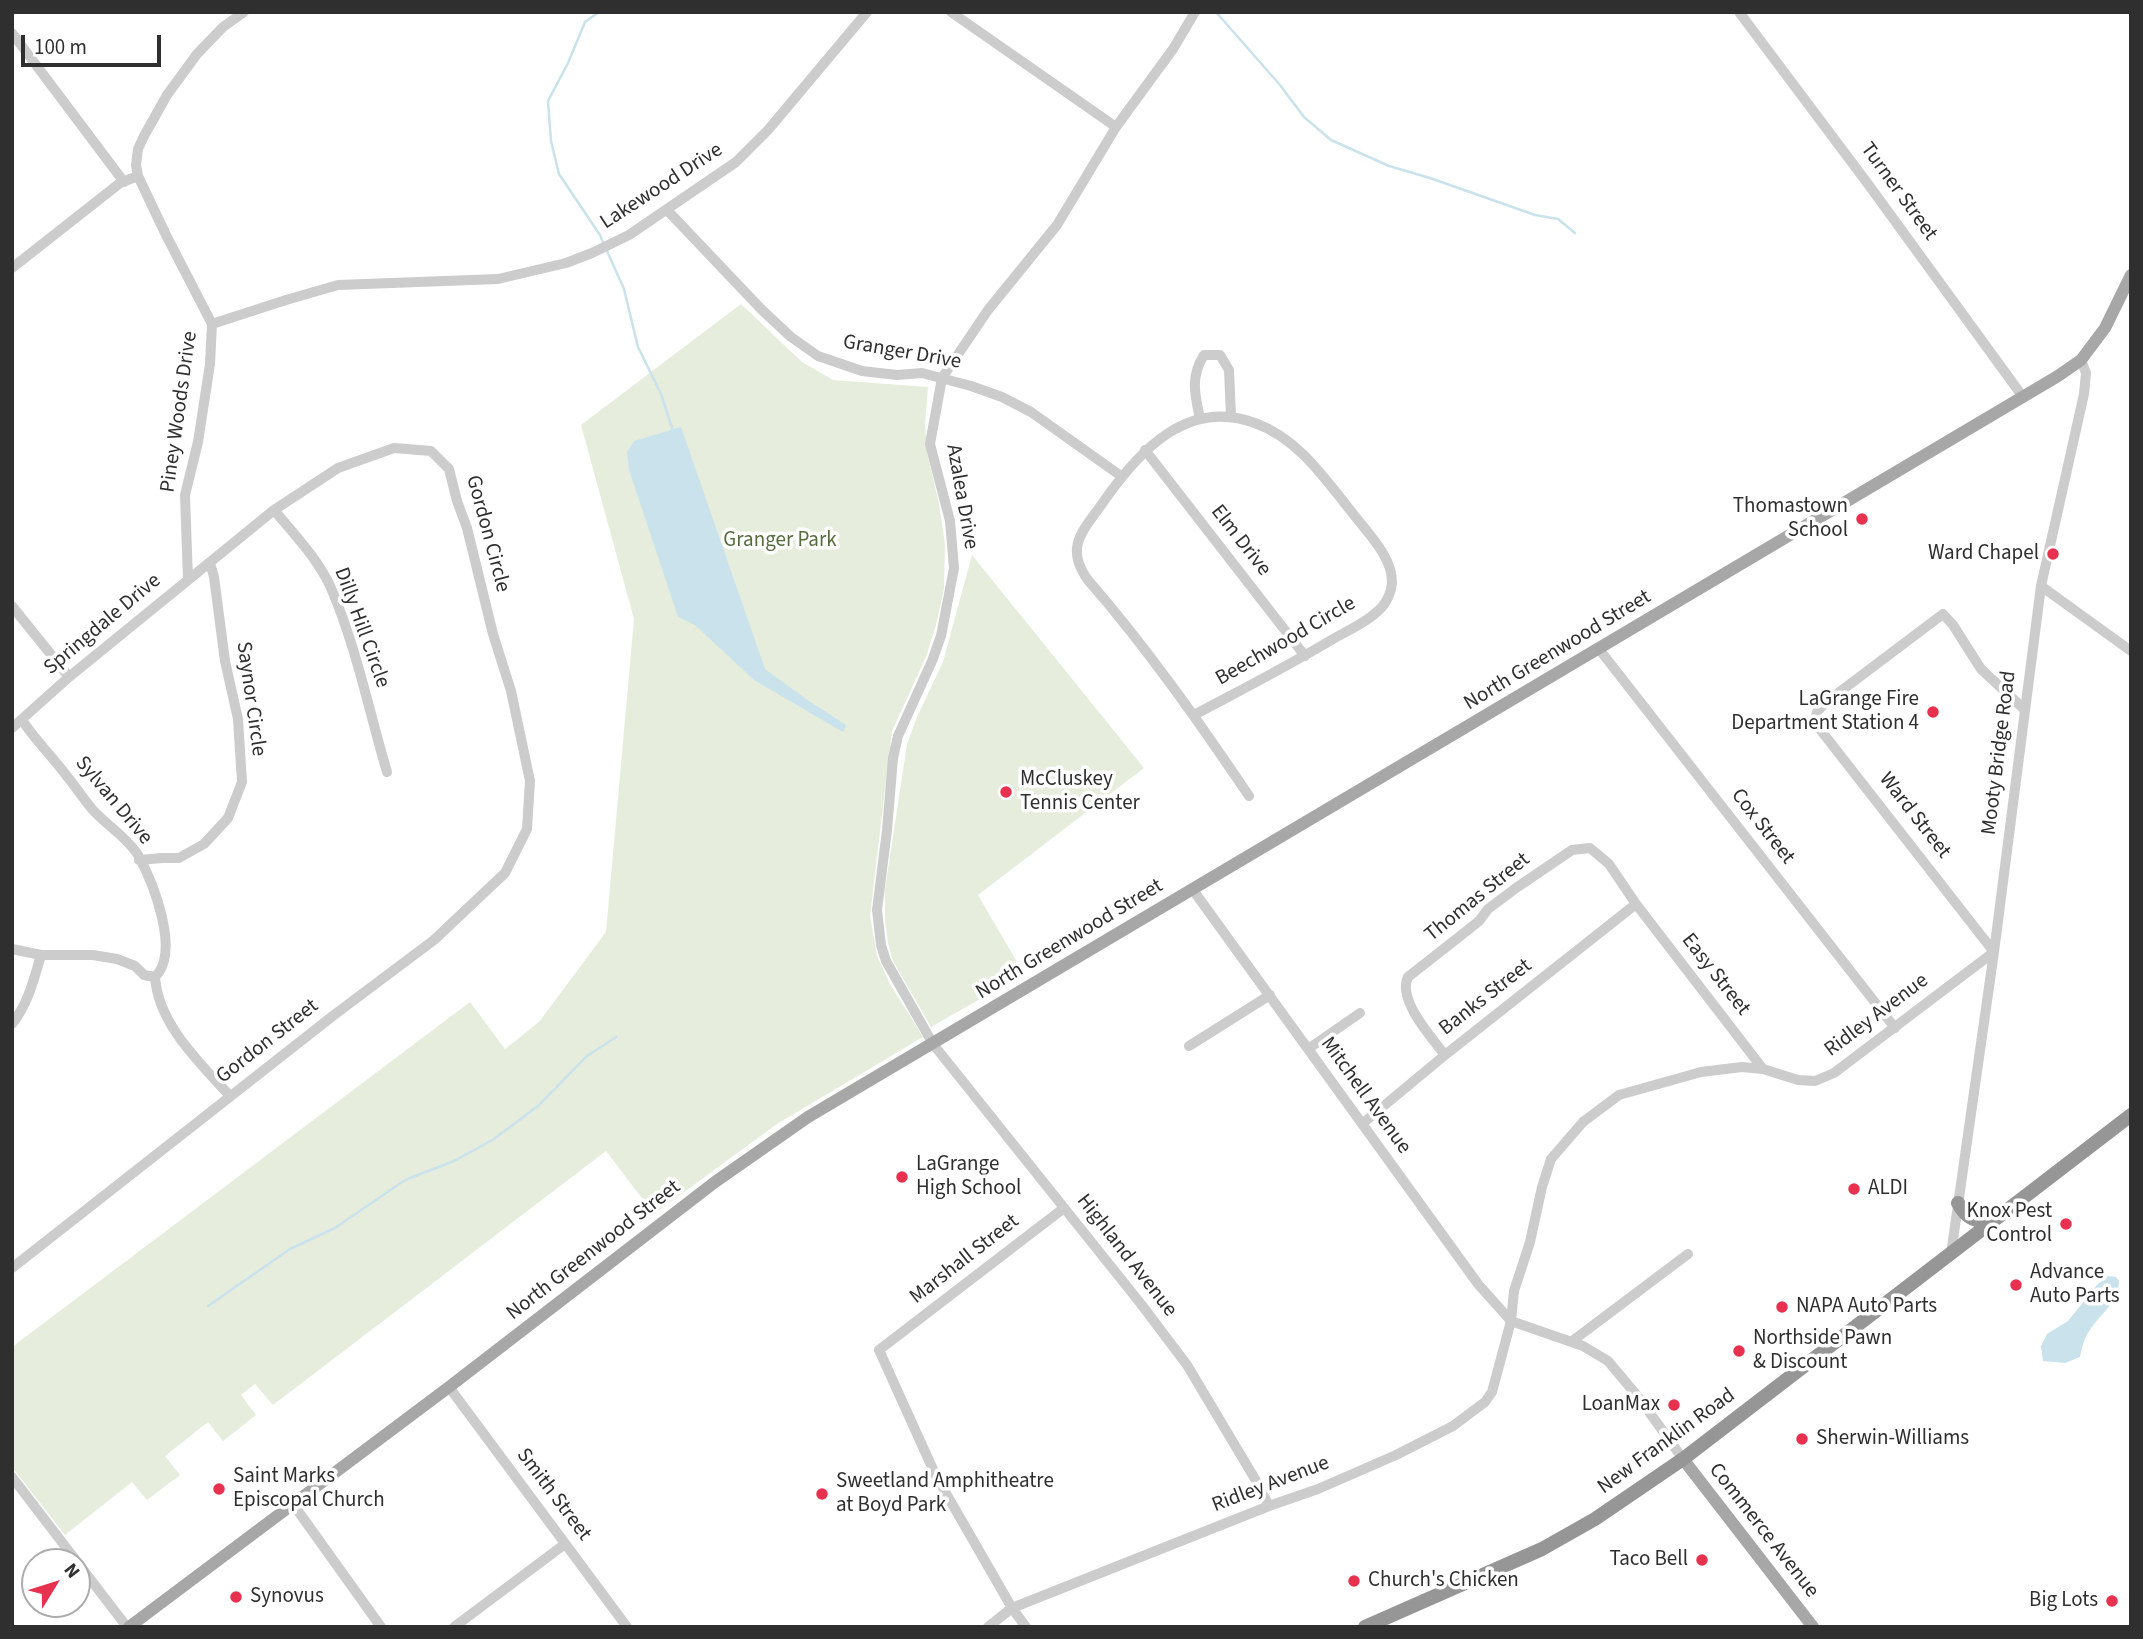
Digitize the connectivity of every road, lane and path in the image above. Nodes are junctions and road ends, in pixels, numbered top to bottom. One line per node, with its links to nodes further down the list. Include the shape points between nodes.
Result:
1 (244, 12): 8 (street, via 197,54 167,95 138,149)
2 (867, 12): 10 (street, Lakewood Drive, via 736,163)
3 (951, 12): 7 (street)
4 (1195, 12): 7 (street, Azalea Drive)
5 (1739, 12): 16 (street, Turner Street)
6 (12, 33): 9 (street)
7 (1116, 127): 15 (street, Azalea Drive, via 1057,225 988,310)
8 (138, 176): 9 (street); 13 (street, Piney Woods Drive)
9 (124, 182): 11 (street)
10 (667, 210): 13 (street, Lakewood Drive, via 629,235 566,263 498,279 338,285); 15 (street, Granger Drive, via 762,310 818,356 862,370)
11 (12, 268)
12 (2131, 275): 14 (main road, via 2105,328)
13 (212, 324): 23 (street, Piney Woods Drive, via 198,442 185,495)
14 (2081, 360): 16 (main road, North Greenwood Street); 24 (street, Mooty Bridge Road, via 2086,373 2084,394)
15 (942, 378): 20 (street, Granger Drive, via 1002,397 1031,412); 48 (street, Azalea Drive, via 930,444 950,521 954,568 941,636 893,758 877,909 886,961)
16 (2023, 397): 26 (main road, North Greenwood Street)
17 (1231, 416): 18 (street, Beechwood Circle); 18 (street, via 1229,370 1220,355 1204,355 1196,368); 28 (street, Beechwood Circle, via 1272,430 1300,451 1370,536 1390,570 1391,590 1381,608)
18 (1200, 419): 19 (street, Beechwood Circle, via 1176,428)
19 (1145, 450): 20 (street, Beechwood Circle); 28 (street, Elm Drive)
20 (1121, 476): 31 (street, Beechwood Circle, via 1082,531 1079,563)
21 (274, 510): 22 (street, Gordon Circle); 34 (street, Dilly Hill Circle, via 330,586); 36 (street, Gordon Circle, via 338,468 394,449 431,451 449,469 511,691 530,781)
22 (210, 563): 23 (street, Gordon Circle); 37 (street, Saynor Circle, via 238,719 242,782 228,818 204,844 179,858)
23 (188, 580): 29 (street, Springdale Drive)
24 (2041, 586): 27 (street); 30 (street, Mooty Bridge Road)
25 (12, 606): 29 (street)
26 (1599, 649): 38 (main road, North Greenwood Street); 47 (street, Cox Street)
27 (2131, 651)
28 (1306, 656): 31 (street, Beechwood Circle)
29 (69, 677): 32 (street, Springdale Drive)
30 (2024, 709): 41 (street, Mooty Bridge Road); 41 (street, Ward Street, via 1981,669 1943,614 1825,703 1815,719)
31 (1194, 715): 35 (street, Beechwood Circle)
32 (22, 720): 33 (street, Springdale Drive); 37 (street, Sylvan Drive)
33 (12, 728)
34 (387, 772)
35 (1250, 796)
36 (527, 830): 53 (street, Gordon Street, via 505,873 434,940)
37 (139, 860): 43 (street, Sylvan Drive, via 164,922 165,951)
38 (1193, 890): 44 (street, Mitchell Avenue); 48 (main road, North Greenwood Street)
39 (1636, 904): 51 (street, Banks Street); 51 (street, Thomas Street, via 1609,864 1590,848 1572,850 1501,898 1406,980 1414,1015); 52 (street, Easy Street)
40 (12, 949): 42 (street)
41 (1994, 952): 47 (street, Ridley Avenue); 56 (street, Mooty Bridge Road)
42 (41, 956): 43 (street, via 117,958); 46 (street, via 24,1005)
43 (155, 977): 53 (street, via 166,1015)
44 (1270, 995): 49 (street); 50 (street, Mitchell Avenue)
45 (1360, 1013): 50 (street)
46 (12, 1024)
47 (1895, 1028): 52 (street, Ridley Avenue, via 1834,1073 1815,1081)
48 (933, 1044): 57 (street, Highland Avenue); 64 (main road, North Greenwood Street, via 808,1117 725,1175)
49 (1189, 1046)
50 (1308, 1049): 55 (street, Mitchell Avenue)
51 (1445, 1055): 55 (street, Banks Street)
52 (1763, 1069): 62 (street, Ridley Avenue, via 1701,1072 1619,1095 1583,1122 1552,1159 1514,1291)
53 (230, 1096): 61 (street, Gordon Street)
54 (2131, 1115): 58 (highway, New Franklin Road)
55 (1362, 1124): 62 (street, Mitchell Avenue, via 1478,1284)
56 (1958, 1203): 58 (highway, via 1965,1215); 60 (street, Mooty Bridge Road)
57 (1063, 1208): 68 (street, Highland Avenue, via 1187,1365); 70 (street, Marshall Street, via 879,1350 936,1476)
58 (1993, 1221): 60 (highway, New Franklin Road)
59 (1688, 1254): 63 (street)
60 (1951, 1254): 65 (highway, New Franklin Road)
61 (12, 1268)
62 (1511, 1321): 63 (street); 68 (street, Ridley Avenue, via 1492,1392 1473,1412 1396,1455)
63 (1571, 1342): 65 (street, via 1591,1349 1616,1369)
64 (449, 1387): 67 (main road, North Greenwood Street); 69 (street, Smith Street)
65 (1683, 1459): 71 (highway, New Franklin Road, via 1542,1549); 79 (main road, Commerce Avenue)
66 (12, 1477): 72 (street)
67 (293, 1504): 72 (main road, North Greenwood Street); 73 (street)
68 (1269, 1506): 70 (street, Ridley Avenue)
69 (565, 1544): 74 (street); 75 (street, Smith Street)
70 (1012, 1608): 76 (street, Ridley Avenue); 77 (street)
71 (1390, 1622): 78 (highway, New Franklin Road)
72 (128, 1627)
73 (382, 1627)
74 (454, 1627)
75 (627, 1627)
76 (988, 1627)
77 (1026, 1627)
78 (1365, 1627)
79 (1813, 1627)

